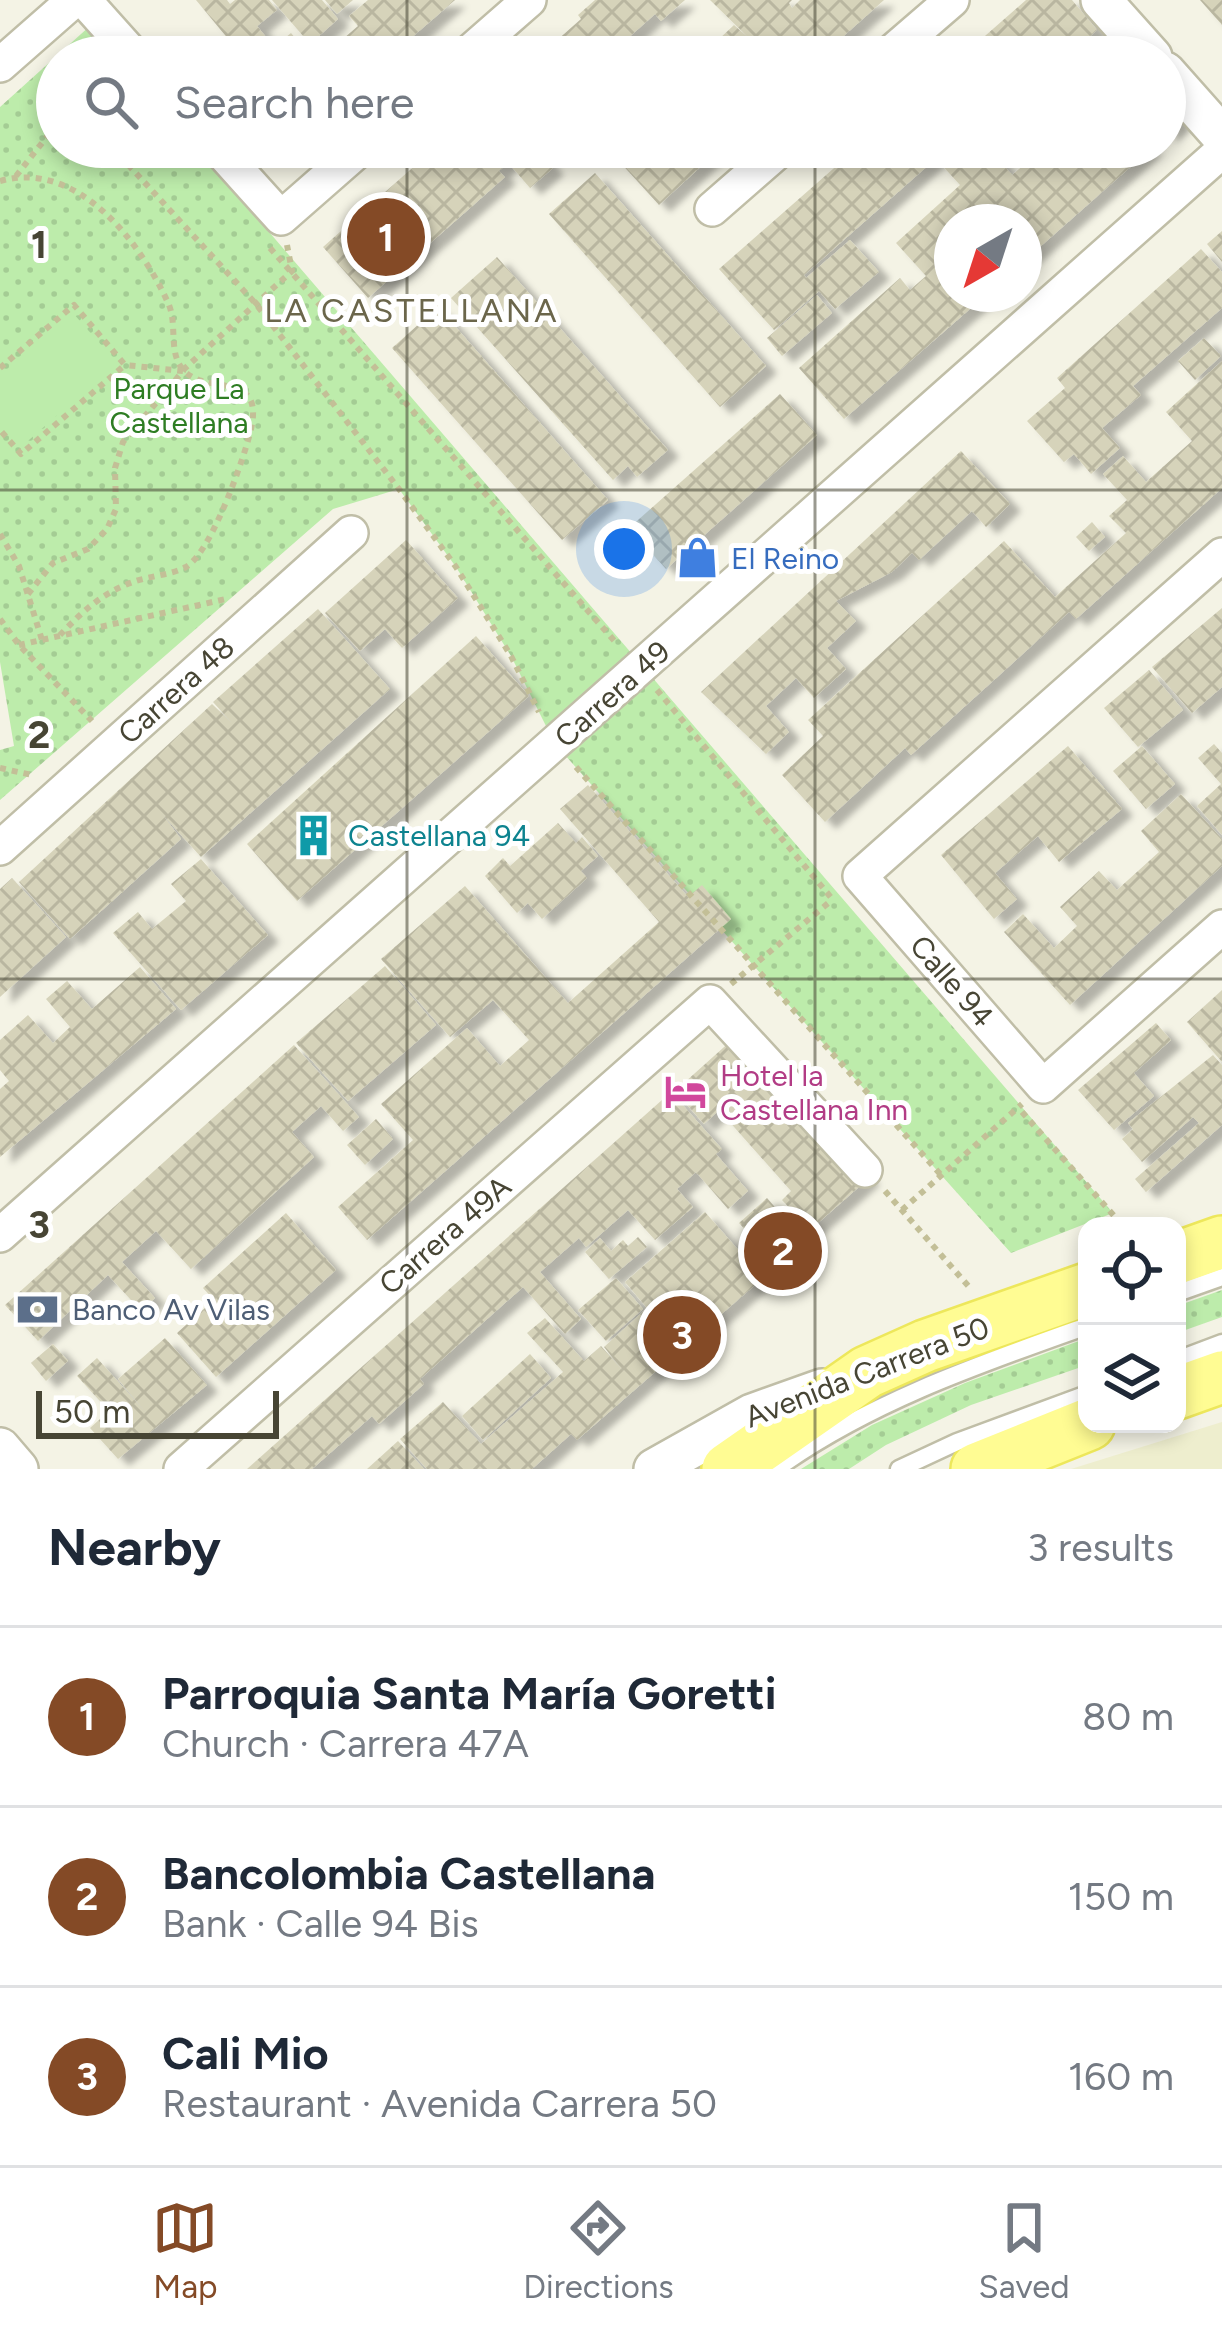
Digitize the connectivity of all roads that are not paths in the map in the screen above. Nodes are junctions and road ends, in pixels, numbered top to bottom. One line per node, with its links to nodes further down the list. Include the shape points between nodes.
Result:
1 (74, 0): 10 (street)
2 (84, 0): 6 (street)
3 (529, 0): 7 (street)
4 (952, 0): 8 (street)
5 (1101, 0): 9 (street)
6 (116, 36)
7 (488, 36)
8 (910, 36)
9 (1133, 36)
10 (0, 65)
11 (1186, 96): 12 (street)
12 (1222, 136)
13 (1222, 151): 23 (street, Carrera 49)
14 (236, 168): 15 (street, via 281,218)
15 (338, 168)
16 (759, 168): 17 (street)
17 (712, 209)
18 (351, 532): 20 (street, Carrera 48)
19 (1222, 555): 21 (street, Calle 94, via 860,876 1043,1086)
20 (0, 848)
21 (1222, 927)
22 (866, 1170): 39 (street, Carrera 49A, via 710,1002)
23 (0, 1235)
24 (1222, 1242): 25 (main road)
25 (1186, 1255)
26 (1222, 1277): 27 (lane)
27 (1186, 1291)
28 (1078, 1292): 32 (main road, Avenida Carrera 50)
29 (1078, 1329): 42 (lane, via 886,1405)
30 (1222, 1343): 31 (lane)
31 (1186, 1357)
32 (867, 1372): 40 (street, Avenida Carrera 50, via 752,1414); 41 (main road)
33 (1222, 1377): 34 (main road)
34 (1186, 1390)
35 (1078, 1397): 43 (lane)
36 (1078, 1428): 44 (main road)
37 (0, 1448): 38 (street)
38 (18, 1469)
39 (181, 1469)
40 (654, 1469)
41 (728, 1469)
42 (776, 1469)
43 (899, 1469)
44 (977, 1469)

